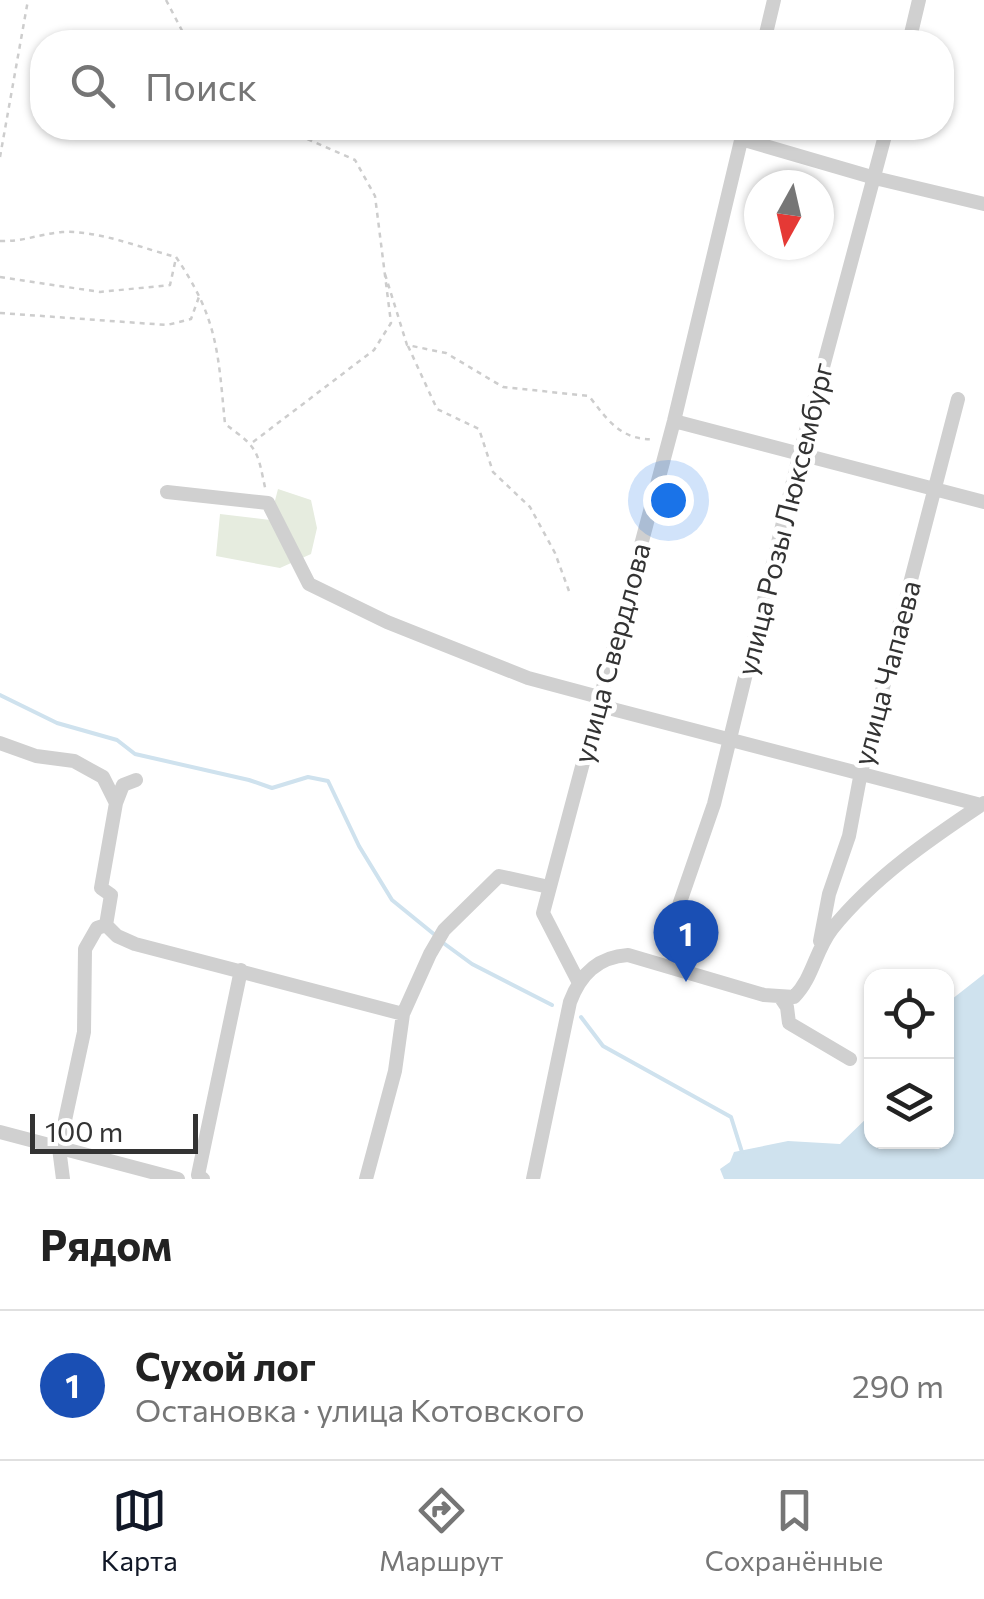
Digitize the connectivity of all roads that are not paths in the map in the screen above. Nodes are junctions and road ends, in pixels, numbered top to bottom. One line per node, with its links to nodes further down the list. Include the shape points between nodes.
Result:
1 (774, 0): 3 (street)
2 (920, 0): 4 (street)
3 (767, 30)
4 (912, 30)
5 (741, 140): 11 (street, улица Свердлова)
6 (764, 140): 8 (street)
7 (884, 140): 8 (street, улица Розы Люксембург)
8 (875, 178): 9 (street); 12 (street, улица Розы Люксембург)
9 (984, 204)
10 (958, 399): 13 (street, улица Чапаева)
11 (674, 421): 12 (street); 16 (street, улица Свердлова)
12 (800, 453): 13 (street); 17 (street, улица Розы Люксембург)
13 (935, 489): 15 (street); 19 (street, улица Чапаева)
14 (167, 492): 16 (street, via 268,503 309,584 387,622)
15 (984, 502)
16 (598, 701): 17 (street); 23 (street, улица Свердлова)
17 (730, 741): 19 (street); 24 (street, улица Розы Люксембург)
18 (0, 743): 21 (street, via 74,761 103,777)
19 (860, 772): 22 (street); 26 (street, улица Чапаева)
20 (136, 780): 21 (street, via 124,784)
21 (116, 804): 25 (street, via 102,888 111,896)
22 (982, 804): 26 (street, via 851,906)
23 (549, 887): 28 (street, улица Свердлова, via 543,914); 30 (street, via 498,876 444,930)
24 (678, 908)
25 (106, 925): 27 (street, via 135,944); 33 (street, via 86,948 84,1032)
26 (818, 946): 29 (street, via 804,986)
27 (241, 970): 30 (street); 36 (street, via 198,1175)
28 (578, 981): 29 (street, via 596,964 628,955); 38 (street)
29 (782, 998): 31 (street, via 789,1024)
30 (404, 1014): 37 (street)
31 (850, 1059)
32 (0, 1132): 33 (street)
33 (59, 1148): 34 (street); 35 (street)
34 (63, 1179)
35 (178, 1179)
36 (204, 1179)
37 (366, 1179)
38 (532, 1179)

